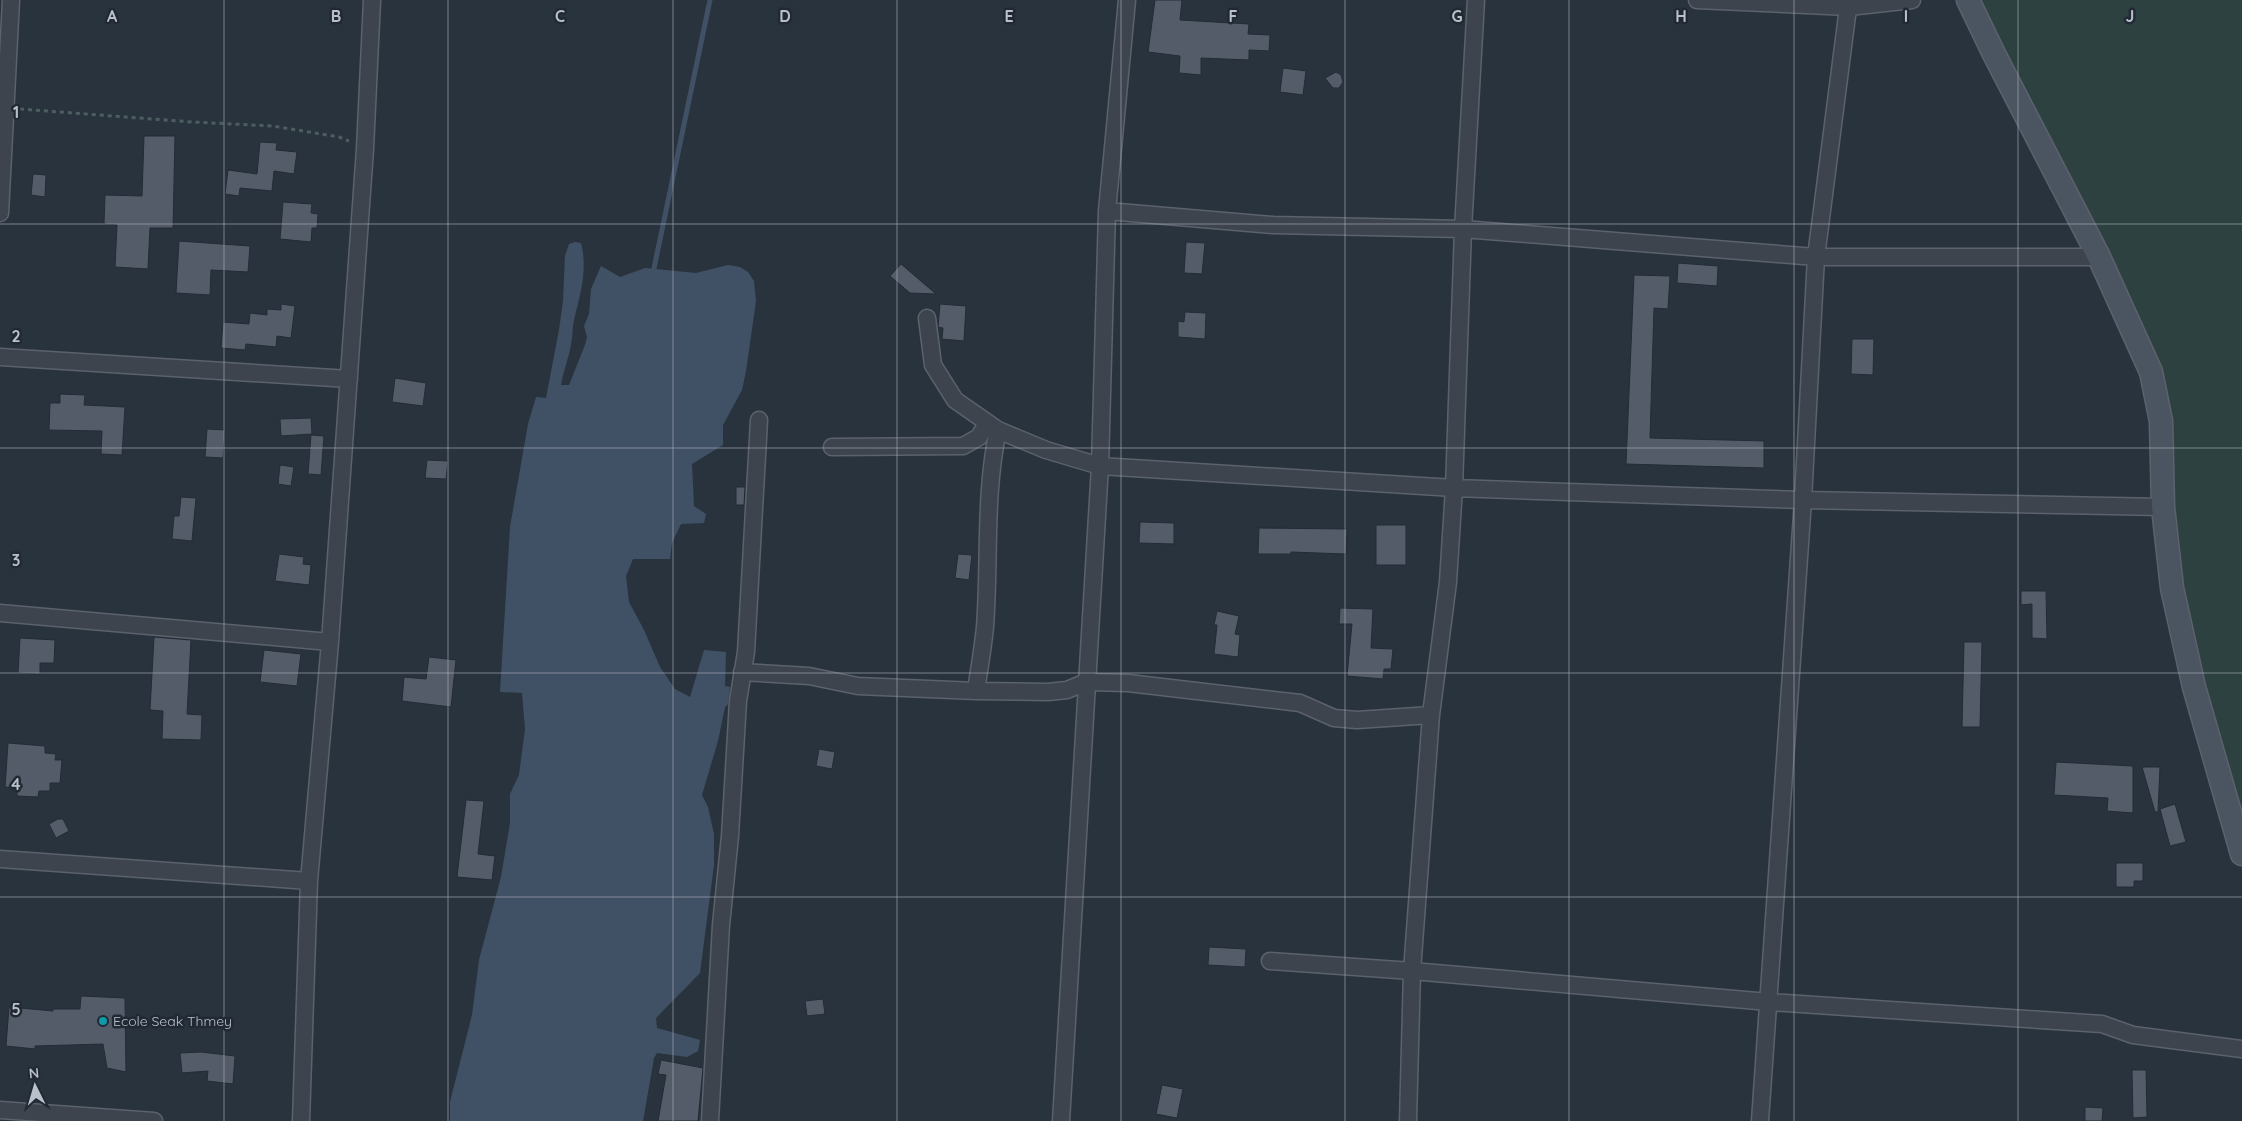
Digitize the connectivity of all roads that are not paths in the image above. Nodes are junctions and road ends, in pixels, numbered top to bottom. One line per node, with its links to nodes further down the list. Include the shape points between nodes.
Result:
1 (11, 0): 10 (street)
2 (372, 0): 16 (street)
3 (1127, 0): 9 (street)
4 (1476, 0): 11 (street)
5 (1697, 0): 8 (street)
6 (1912, 0): 8 (street)
7 (1968, 0): 13 (main road)
8 (1849, 4): 12 (street)
9 (1107, 210): 11 (street, via 1273,225); 20 (street)
10 (0, 213)
11 (1462, 229): 12 (street); 21 (street)
12 (1816, 257): 13 (street); 22 (street)
13 (2099, 257): 23 (main road, via 2151,372 2162,421)
14 (927, 318): 18 (street, via 933,365 955,400)
15 (0, 358): 16 (street)
16 (349, 379): 25 (street)
17 (759, 420): 26 (street)
18 (993, 426): 19 (street, via 964,446); 20 (street, via 1046,450); 28 (street, via 985,627)
19 (832, 447)
20 (1100, 466): 21 (street); 27 (street)
21 (1454, 488): 22 (street); 29 (street, via 1448,582)
22 (1803, 500): 23 (street); 35 (street)
23 (2163, 507): 30 (main road, via 2172,588 2194,687)
24 (0, 613): 25 (street)
25 (330, 642): 32 (street)
26 (742, 672): 28 (street, via 809,676 858,686); 40 (street, via 721,925)
27 (1086, 682): 28 (street, via 1067,690 1048,692); 29 (street, via 1128,683 1300,702 1334,718); 41 (street)
28 (976, 691)
29 (1431, 716): 34 (street)
30 (2242, 854)
31 (0, 859): 32 (street)
32 (309, 881): 39 (street)
33 (1270, 961): 34 (street)
34 (1412, 971): 35 (street); 42 (street)
35 (1769, 1002): 36 (street, via 2102,1024 2133,1035); 43 (street)
36 (2242, 1049)
37 (0, 1110): 38 (street)
38 (154, 1121)
39 (301, 1121)
40 (710, 1121)
41 (1061, 1121)
42 (1408, 1121)
43 (1760, 1121)

